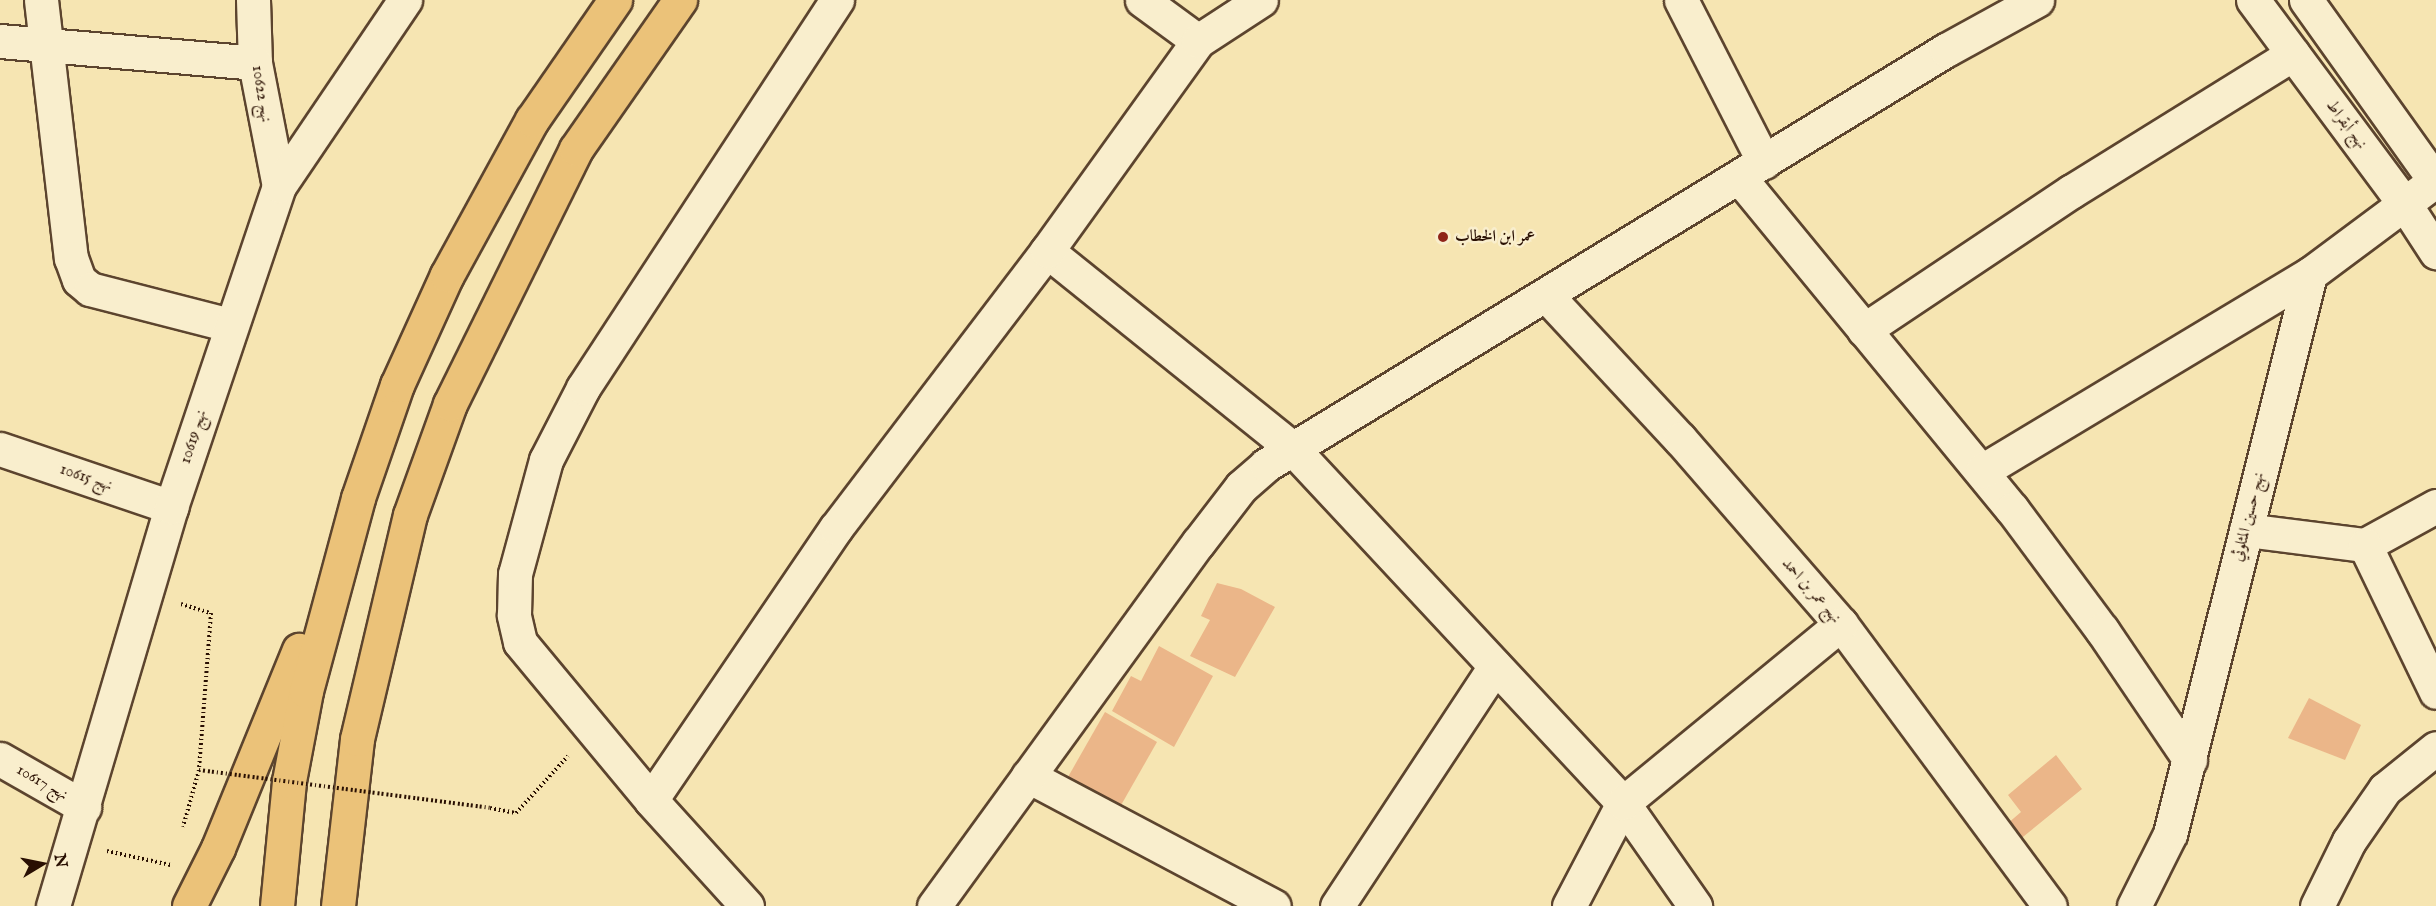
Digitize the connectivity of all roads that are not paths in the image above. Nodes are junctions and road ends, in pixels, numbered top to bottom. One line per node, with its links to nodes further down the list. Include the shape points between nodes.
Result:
1 (41, 0): 15 (street)
2 (253, 0): 17 (street, نهج 10622)
3 (405, 0): 20 (street, نهج 10619)
4 (615, 0): 31 (highway, via 532,120 447,275 397,385)
5 (680, 0): 49 (highway, via 576,149 450,404 410,514 357,739)
6 (837, 0): 43 (street, via 583,388 546,460 515,574 514,615 520,642)
7 (1142, 0): 14 (street)
8 (1261, 0): 14 (street)
9 (1681, 0): 18 (street)
10 (2037, 0): 18 (street)
11 (2253, 0): 16 (street, نهج أبقراط)
12 (2306, 0): 19 (street)
13 (0, 41): 15 (street)
14 (1198, 41): 22 (street)
15 (49, 45): 17 (street); 26 (street, via 71,258 79,280 90,289)
16 (2293, 54): 21 (street, نهج أبقراط); 27 (street, via 2072,191)
17 (255, 63): 20 (street, نهج 10622)
18 (1752, 169): 25 (street); 27 (street)
19 (2436, 181): 21 (street)
20 (279, 186): 26 (street, نهج 10619)
21 (2404, 203): 23 (street, نهج أبقراط); 24 (street)
22 (1047, 251): 28 (street); 43 (street, via 836,528)
23 (2436, 252)
24 (2310, 274): 30 (street); 34 (street, نهج حسين المثلوثي)
25 (1548, 296): 28 (street); 36 (street, نهج عمر بن احمد, via 1680,439)
26 (230, 325): 33 (street, نهج 10619)
27 (1864, 330): 30 (street)
28 (1292, 448): 37 (street); 42 (street, via 1241,487)
29 (0, 449): 33 (street, نهج 10615)
30 (1982, 471): 41 (street, via 2102,630)
31 (358, 498): 47 (highway, via 263,744); 48 (highway, via 306,692 289,781)
32 (2436, 506): 35 (street)
33 (171, 507): 45 (street, نهج 10619)
34 (2246, 530): 35 (street); 41 (street, نهج حسين المثلوثي)
35 (2365, 545): 38 (street)
36 (1841, 624): 44 (street); 56 (street, نهج عمر بن احمد)
37 (1495, 666): 44 (street); 53 (street)
38 (2436, 692)
39 (2436, 748): 58 (street, via 2385,789 2349,841)
40 (0, 759): 45 (street, نهج 10617)
41 (2190, 760): 57 (street, نهج حسين المثلوثي, via 2170,834)
42 (1028, 776): 51 (street); 52 (street)
43 (651, 800): 50 (street)
44 (1623, 803): 54 (street); 55 (street)
45 (84, 807): 46 (street, نهج 10619)
46 (53, 906)
47 (189, 906)
48 (277, 906)
49 (338, 906)
50 (747, 906)
51 (934, 906)
52 (1274, 906)
53 (1337, 906)
54 (1569, 906)
55 (1695, 906)
56 (2050, 906)
57 (2134, 906)
58 (2317, 906)

